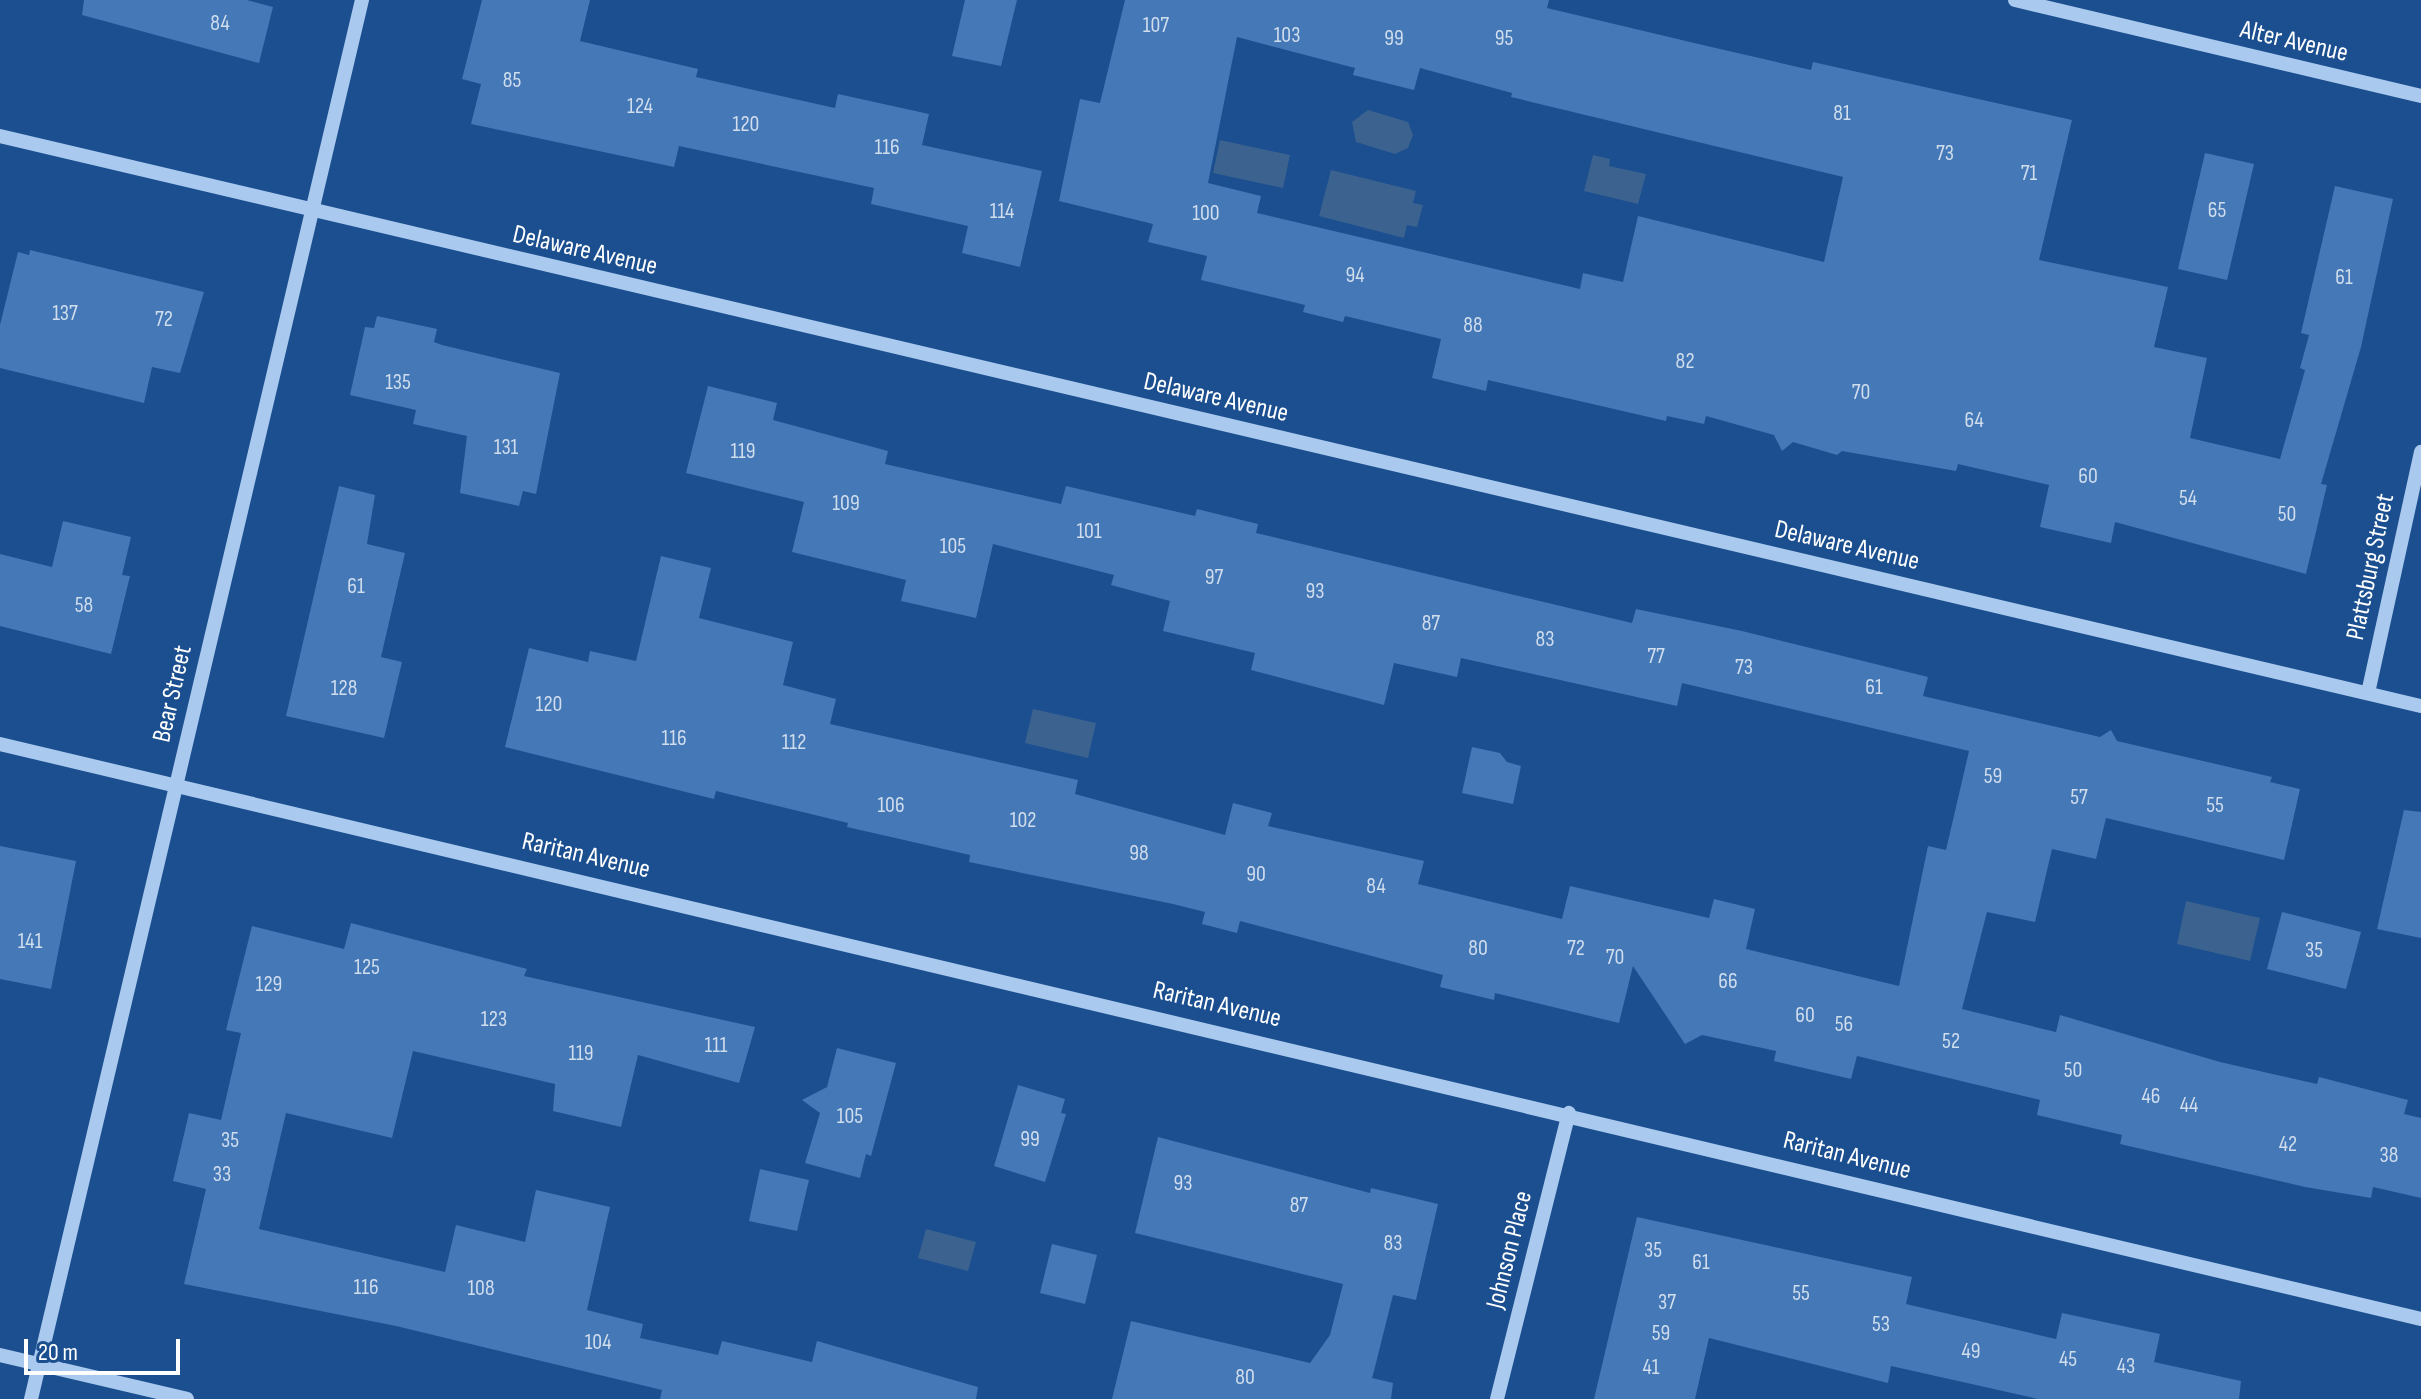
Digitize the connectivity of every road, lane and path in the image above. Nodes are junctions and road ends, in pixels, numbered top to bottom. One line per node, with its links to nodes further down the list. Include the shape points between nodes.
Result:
1 (362, 0): 5 (street, Bear Street)
2 (2015, 0): 3 (street, Alter Avenue)
3 (2421, 96)
4 (0, 136): 5 (street, Delaware Avenue)
5 (313, 211): 7 (street, Delaware Avenue); 10 (street, Bear Street)
6 (2421, 452): 7 (street, Plattsburg Street)
7 (2368, 693): 8 (street, Delaware Avenue)
8 (2421, 706)
9 (0, 744): 10 (street, Raritan Avenue)
10 (176, 785): 11 (street, Raritan Avenue); 14 (street, Bear Street)
11 (1569, 1113): 12 (street, Raritan Avenue); 17 (street, Johnson Place)
12 (2421, 1319)
13 (0, 1355): 14 (street)
14 (40, 1364): 15 (street, Bear Street); 16 (street)
15 (31, 1399)
16 (187, 1399)
17 (1497, 1399)

